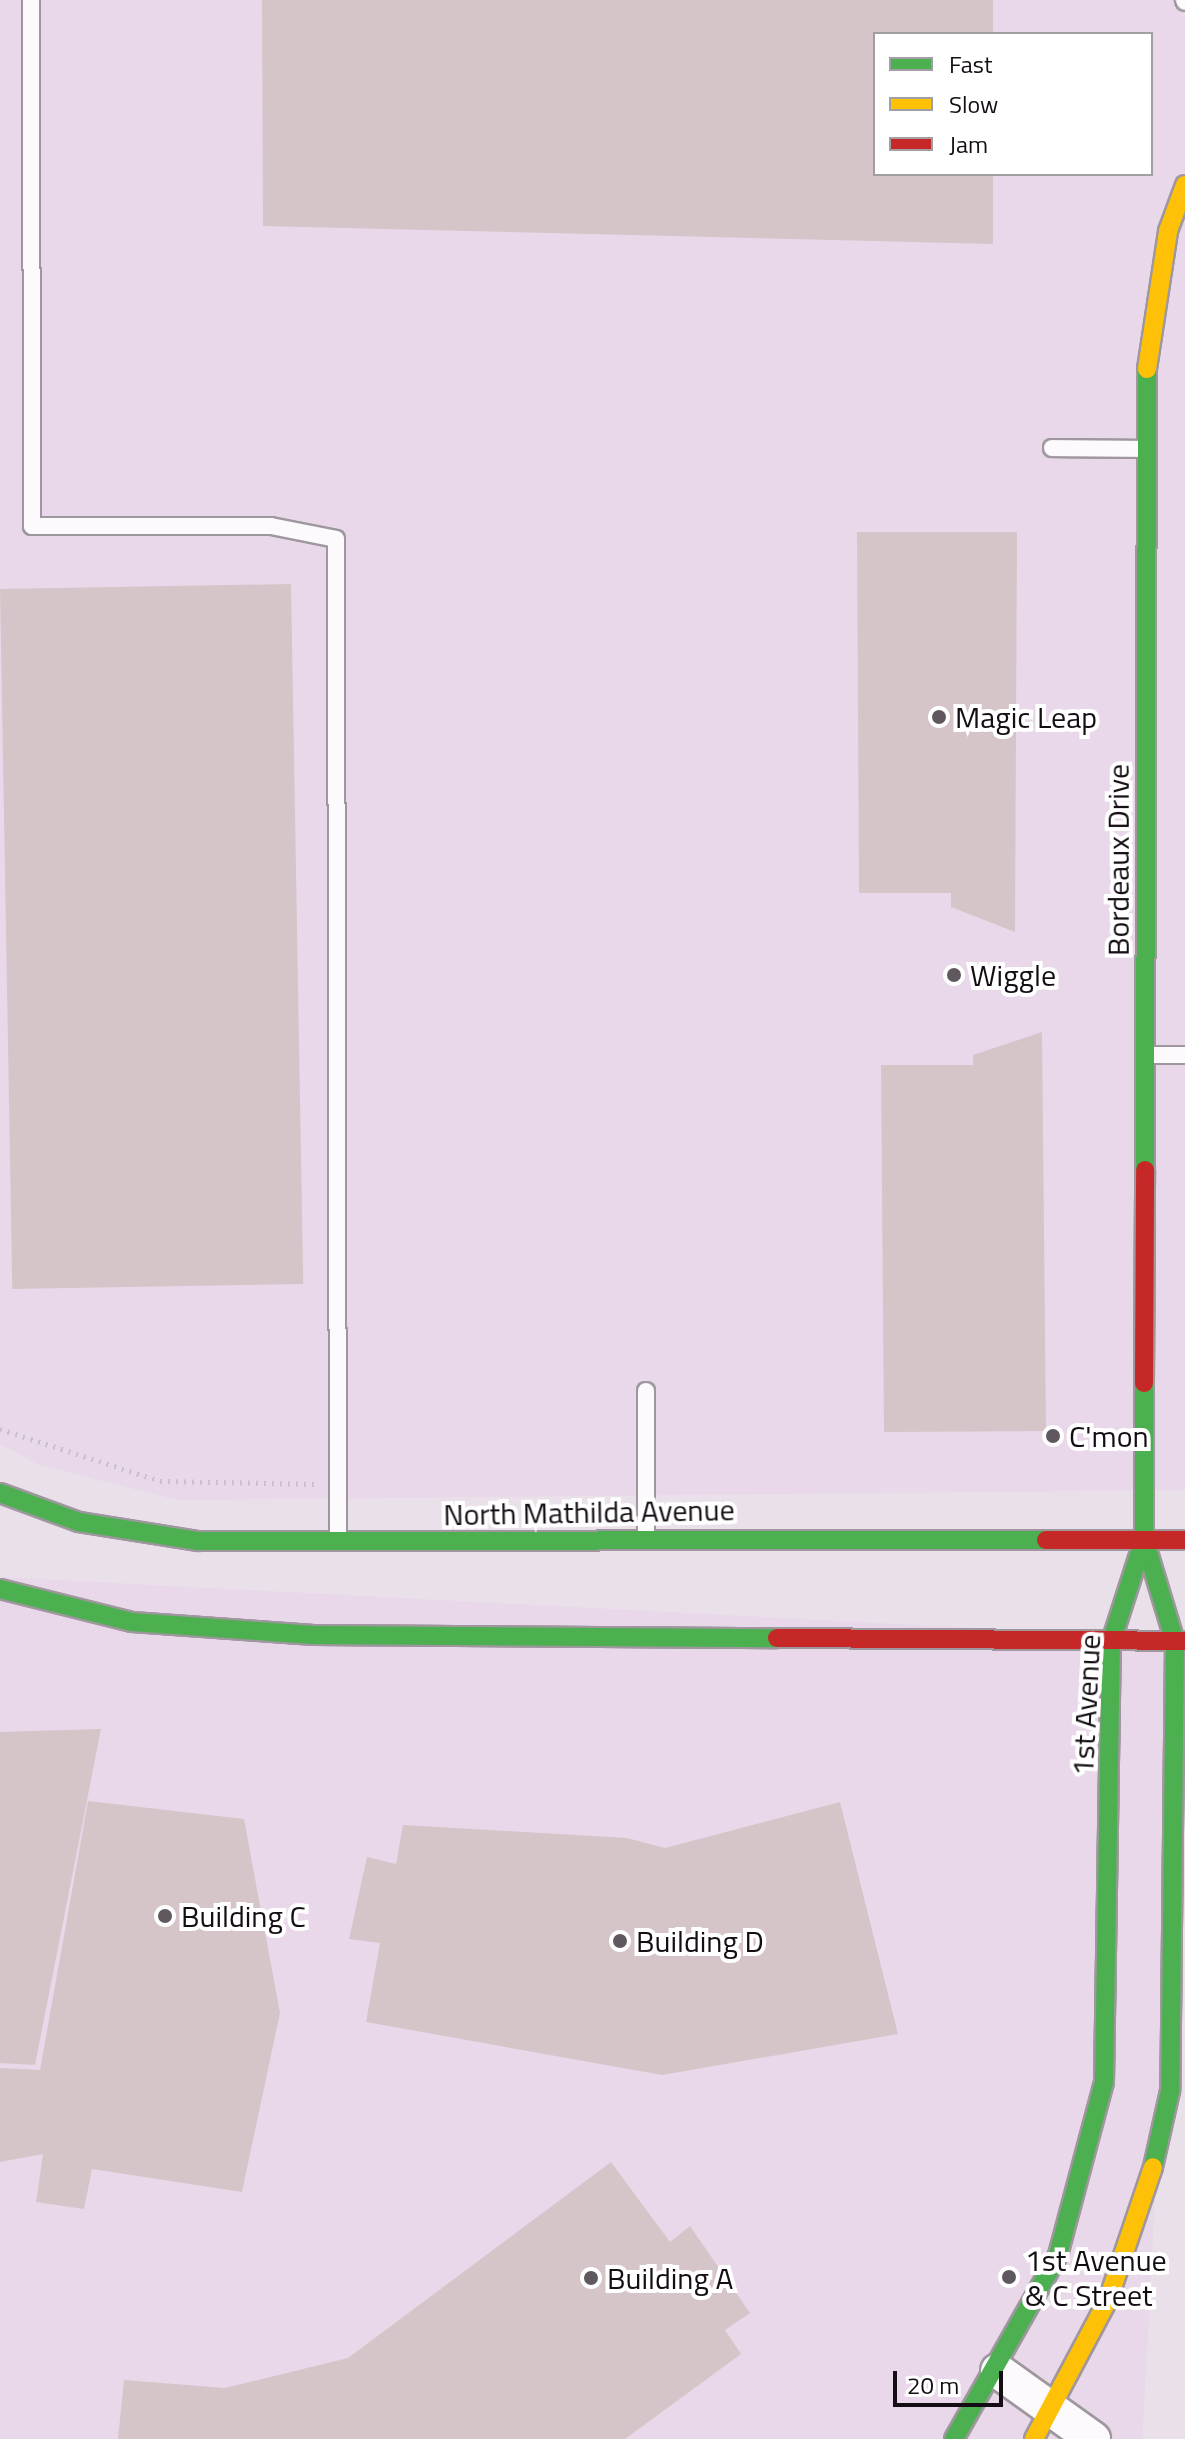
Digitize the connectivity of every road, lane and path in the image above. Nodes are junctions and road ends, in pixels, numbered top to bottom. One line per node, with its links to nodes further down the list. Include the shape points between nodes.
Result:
1 (31, 0): 9 (lane, via 32,526 271,526 336,539)
2 (1185, 185): 4 (street, Bordeaux Drive, via 1154,294)
3 (1052, 448): 4 (lane)
4 (1144, 449): 5 (street, Bordeaux Drive)
5 (1146, 1055): 6 (lane); 12 (street, Bordeaux Drive)
6 (1185, 1055)
7 (646, 1391): 11 (lane)
8 (0, 1429): 9 (path, via 160,1481)
9 (339, 1484): 14 (lane)
10 (0, 1493): 14 (street, North Mathilda Avenue, via 135,1535)
11 (646, 1537): 12 (street, North Mathilda Avenue); 14 (street, North Mathilda Avenue)
12 (1144, 1539): 13 (street, North Mathilda Avenue); 16 (street); 17 (street, 1st Avenue)
13 (1185, 1540)
14 (338, 1545)
15 (0, 1589): 17 (street, via 132,1622 314,1635)
16 (1180, 1641): 17 (street); 19 (street, via 1170,2091 1147,2197 1108,2300)
17 (1111, 1642): 18 (street, 1st Avenue, via 1111,1976 1104,2082 1058,2255)
18 (998, 2371): 19 (street); 20 (street, 1st Avenue)
19 (1053, 2411): 21 (street); 22 (street)
20 (954, 2439)
21 (1034, 2439)
22 (1093, 2439)

